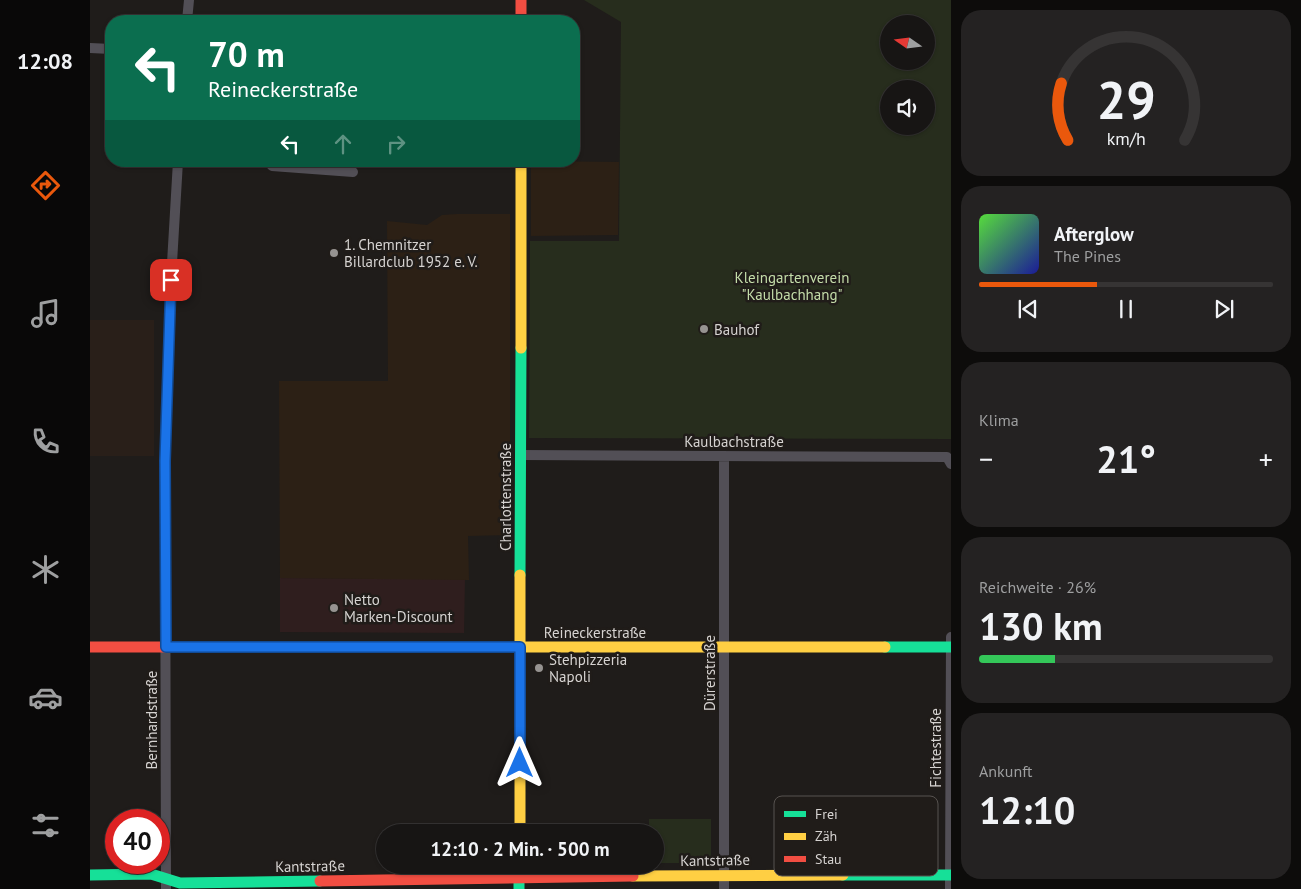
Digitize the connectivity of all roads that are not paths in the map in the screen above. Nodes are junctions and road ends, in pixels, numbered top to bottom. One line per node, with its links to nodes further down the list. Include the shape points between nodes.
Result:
1 (189, 0): 3 (street)
2 (521, 0): 4 (street)
3 (188, 15)
4 (521, 15)
5 (90, 48): 6 (street)
6 (105, 49)
7 (178, 167): 16 (street, Bernhardstraße, via 165,461)
8 (286, 167): 10 (street)
9 (521, 167): 11 (street, Charlottenstraße)
10 (353, 172)
11 (520, 455): 12 (street, Kaulbachstraße); 17 (street, Charlottenstraße)
12 (724, 456): 13 (street, Kaulbachstraße); 18 (street, Dürerstraße)
13 (949, 461)
14 (951, 637): 19 (street, Fichtestraße)
15 (90, 647): 16 (street, Reineckerstraße)
16 (166, 647): 17 (street, Reineckerstraße); 25 (street, Bernhardstraße)
17 (520, 647): 18 (street, Reineckerstraße); 20 (street, Charlottenstraße)
18 (724, 647): 19 (street, Reineckerstraße); 21 (street, Dürerstraße)
19 (951, 647): 24 (street, Fichtestraße)
20 (520, 824)
21 (724, 874): 22 (street, Kantstraße); 26 (street, Kantstraße); 27 (street, Dürerstraße)
22 (774, 874)
23 (90, 875): 25 (street, Kantstraße, via 151,874)
24 (950, 875): 28 (street, Fichtestraße)
25 (166, 884): 26 (street, Kantstraße)
26 (520, 884)
27 (724, 889)
28 (950, 889)

